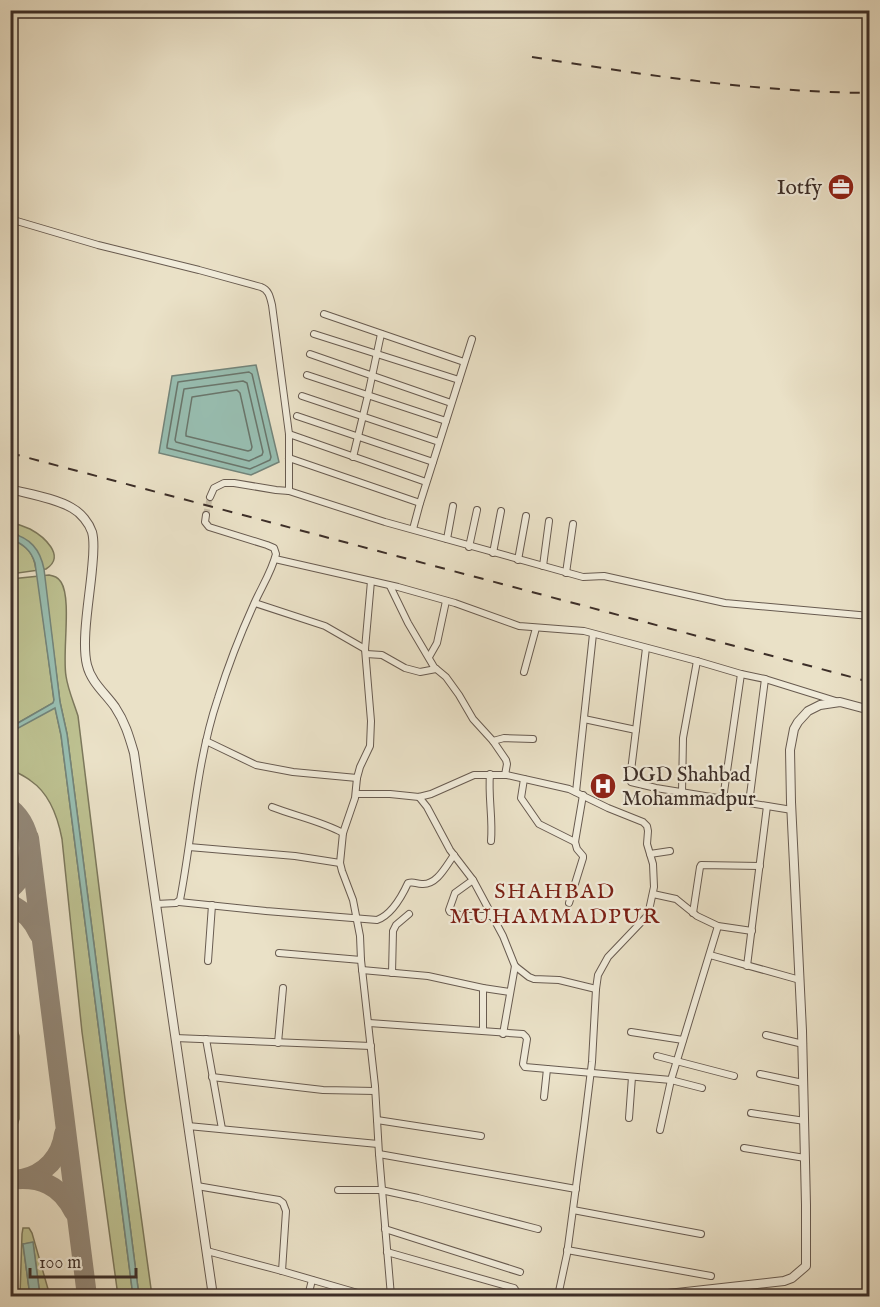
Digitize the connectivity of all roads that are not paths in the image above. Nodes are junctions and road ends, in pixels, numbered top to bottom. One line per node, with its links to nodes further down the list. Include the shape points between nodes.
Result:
1 (10, 219): 18 (street, via 265,288 272,305)
2 (324, 314): 4 (street)
3 (314, 334): 6 (street)
4 (381, 334): 6 (street); 8 (street)
5 (472, 339): 8 (street)
6 (377, 353): 10 (street); 11 (street)
7 (310, 354): 10 (street)
8 (464, 362): 11 (street)
9 (308, 375): 12 (street)
10 (372, 375): 12 (street); 14 (street)
11 (459, 380): 14 (street)
12 (368, 395): 16 (street); 17 (street)
13 (302, 396): 16 (street)
14 (451, 403): 17 (street)
15 (297, 416): 19 (street)
16 (363, 417): 19 (street); 20 (street)
17 (446, 421): 20 (street)
18 (289, 434): 21 (street); 22 (street)
19 (358, 437): 21 (street); 23 (street)
20 (439, 442): 23 (street)
21 (353, 457): 24 (street)
22 (289, 458): 26 (street); 28 (street)
23 (433, 462): 24 (street)
24 (426, 482): 28 (street)
25 (10, 489): 92 (street, via 74,509 93,533 87,664 127,728)
26 (289, 491): 27 (street, via 224,483 214,488); 36 (street)
27 (210, 497)
28 (420, 503): 36 (street)
29 (453, 506): 37 (street)
30 (477, 510): 38 (street)
31 (501, 512): 39 (street)
32 (206, 515): 40 (street, via 209,527 274,548)
33 (526, 516): 41 (street)
34 (549, 521): 42 (street)
35 (573, 524): 43 (street)
36 (418, 531): 37 (street)
37 (447, 539): 38 (street)
38 (469, 547): 39 (street)
39 (493, 553): 41 (street)
40 (275, 559): 44 (street); 47 (street)
41 (518, 560): 42 (street)
42 (543, 566): 43 (street)
43 (566, 573): 48 (street, via 604,576 725,603)
44 (371, 581): 45 (street); 52 (street)
45 (390, 586): 46 (street); 53 (street)
46 (446, 601): 49 (street, via 514,625); 53 (street, via 437,643)
47 (255, 603): 52 (street, via 325,626); 64 (street, via 237,643)
48 (870, 616)
49 (536, 628): 50 (street); 56 (street)
50 (593, 634): 51 (street); 61 (street)
51 (646, 648): 54 (street); 62 (street)
52 (365, 651): 55 (street, via 420,672); 68 (street, via 370,746)
53 (429, 657): 55 (street)
54 (697, 661): 57 (street); 70 (street, via 683,738)
55 (436, 669): 65 (street)
56 (524, 672)
57 (741, 674): 58 (street); 74 (street)
58 (765, 679): 59 (street); 75 (street)
59 (840, 702): 60 (street); 78 (street, via 808,711 794,729 790,750)
60 (870, 710)
61 (584, 720): 62 (street); 72 (street)
62 (636, 730): 70 (street, via 630,781)
63 (532, 739): 65 (street)
64 (206, 741): 68 (street, via 256,765); 82 (street)
65 (493, 741): 67 (street, via 507,762)
66 (490, 774): 67 (street); 73 (street, via 466,777); 80 (street)
67 (505, 775): 69 (street)
68 (357, 778): 71 (street)
69 (524, 779): 72 (street); 81 (street, via 521,798 537,822)
70 (682, 792): 74 (street)
71 (356, 794): 73 (street); 79 (street)
72 (580, 794): 81 (street); 84 (street, via 643,822)
73 (418, 797): 85 (street)
74 (723, 798): 75 (street)
75 (749, 803): 76 (street)
76 (767, 806): 78 (street); 87 (street)
77 (272, 807): 79 (street)
78 (792, 810): 108 (street)
79 (343, 833): 86 (street)
80 (491, 841)
81 (575, 842): 91 (street, via 583,858)
82 (189, 848): 86 (street); 90 (street)
83 (670, 851): 84 (street)
84 (650, 854): 89 (street)
85 (454, 855): 88 (street); 97 (street, via 435,880 408,883 395,906 380,919)
86 (340, 862): 97 (street)
87 (760, 866): 94 (street, via 701,865); 99 (street)
88 (472, 880): 96 (street); 96 (street, via 455,893 450,912)
89 (653, 894): 94 (street, via 676,899); 111 (street, via 648,915 608,957 598,975)
90 (179, 902): 92 (street); 93 (street)
91 (569, 903)
92 (156, 904): 118 (street)
93 (212, 905): 97 (street); 103 (street)
94 (693, 913): 98 (street)
95 (409, 914): 107 (street, via 393,931)
96 (492, 916): 104 (street)
97 (357, 917): 102 (street)
98 (718, 926): 99 (street); 101 (street)
99 (752, 931): 105 (street)
100 (279, 953): 102 (street)
101 (710, 955): 105 (street); 120 (street)
102 (361, 960): 106 (street)
103 (208, 961)
104 (515, 966): 111 (street, via 534,979); 112 (street)
105 (747, 966): 108 (street)
106 (362, 970): 107 (street); 113 (street)
107 (392, 974): 110 (street, via 428,976)
108 (800, 980): 122 (street)
109 (283, 988): 121 (street)
110 (483, 988): 112 (street); 114 (street)
111 (596, 989): 127 (street)
112 (510, 992): 116 (street)
113 (369, 1023): 114 (street); 123 (street)
114 (483, 1031): 116 (street)
115 (631, 1032): 120 (street)
116 (503, 1034): 126 (street, via 524,1034 524,1066)
117 (766, 1035): 122 (street)
118 (176, 1038): 119 (street); 141 (street)
119 (206, 1039): 121 (street); 130 (street)
120 (683, 1040): 125 (street)
121 (278, 1043): 123 (street)
122 (802, 1044): 133 (street)
123 (371, 1046): 135 (street)
124 (657, 1056): 125 (street)
125 (676, 1061): 129 (street); 132 (street)
126 (548, 1069): 127 (street); 136 (street)
127 (591, 1073): 131 (street); 150 (street)
128 (760, 1074): 133 (street)
129 (734, 1076)
130 (212, 1077): 135 (street, via 323,1090); 142 (street)
131 (632, 1077): 132 (street); 138 (street)
132 (671, 1080): 134 (street); 143 (street)
133 (803, 1083): 140 (street)
134 (702, 1088)
135 (375, 1090): 139 (street)
136 (544, 1097)
137 (751, 1113): 140 (street)
138 (629, 1118)
139 (377, 1119): 144 (street); 145 (street)
140 (804, 1121): 148 (street)
141 (188, 1126): 142 (street); 149 (street)
142 (222, 1129): 145 (street)
143 (660, 1130)
144 (482, 1136)
145 (378, 1144): 147 (street)
146 (744, 1148): 148 (street)
147 (379, 1154): 150 (street); 152 (street)
148 (805, 1158): 170 (street, via 807,1263 803,1269 784,1281)
149 (197, 1186): 158 (street); 160 (street, via 283,1203 286,1211)
150 (576, 1189): 153 (street)
151 (338, 1190): 152 (street)
152 (381, 1190): 154 (street); 155 (street)
153 (573, 1210): 156 (street); 157 (street)
154 (385, 1229): 159 (street); 161 (street)
155 (538, 1229)
156 (701, 1234)
157 (567, 1250): 162 (street); 169 (street)
158 (207, 1251): 160 (street); 164 (street)
159 (387, 1252): 167 (street); 168 (street, via 514,1288)
160 (282, 1271): 163 (street)
161 (519, 1272)
162 (711, 1276)
163 (312, 1280): 165 (street); 166 (street)
164 (213, 1296)
165 (308, 1296)
166 (368, 1296)
167 (391, 1296)
168 (515, 1296)
169 (558, 1296)
170 (650, 1296)

